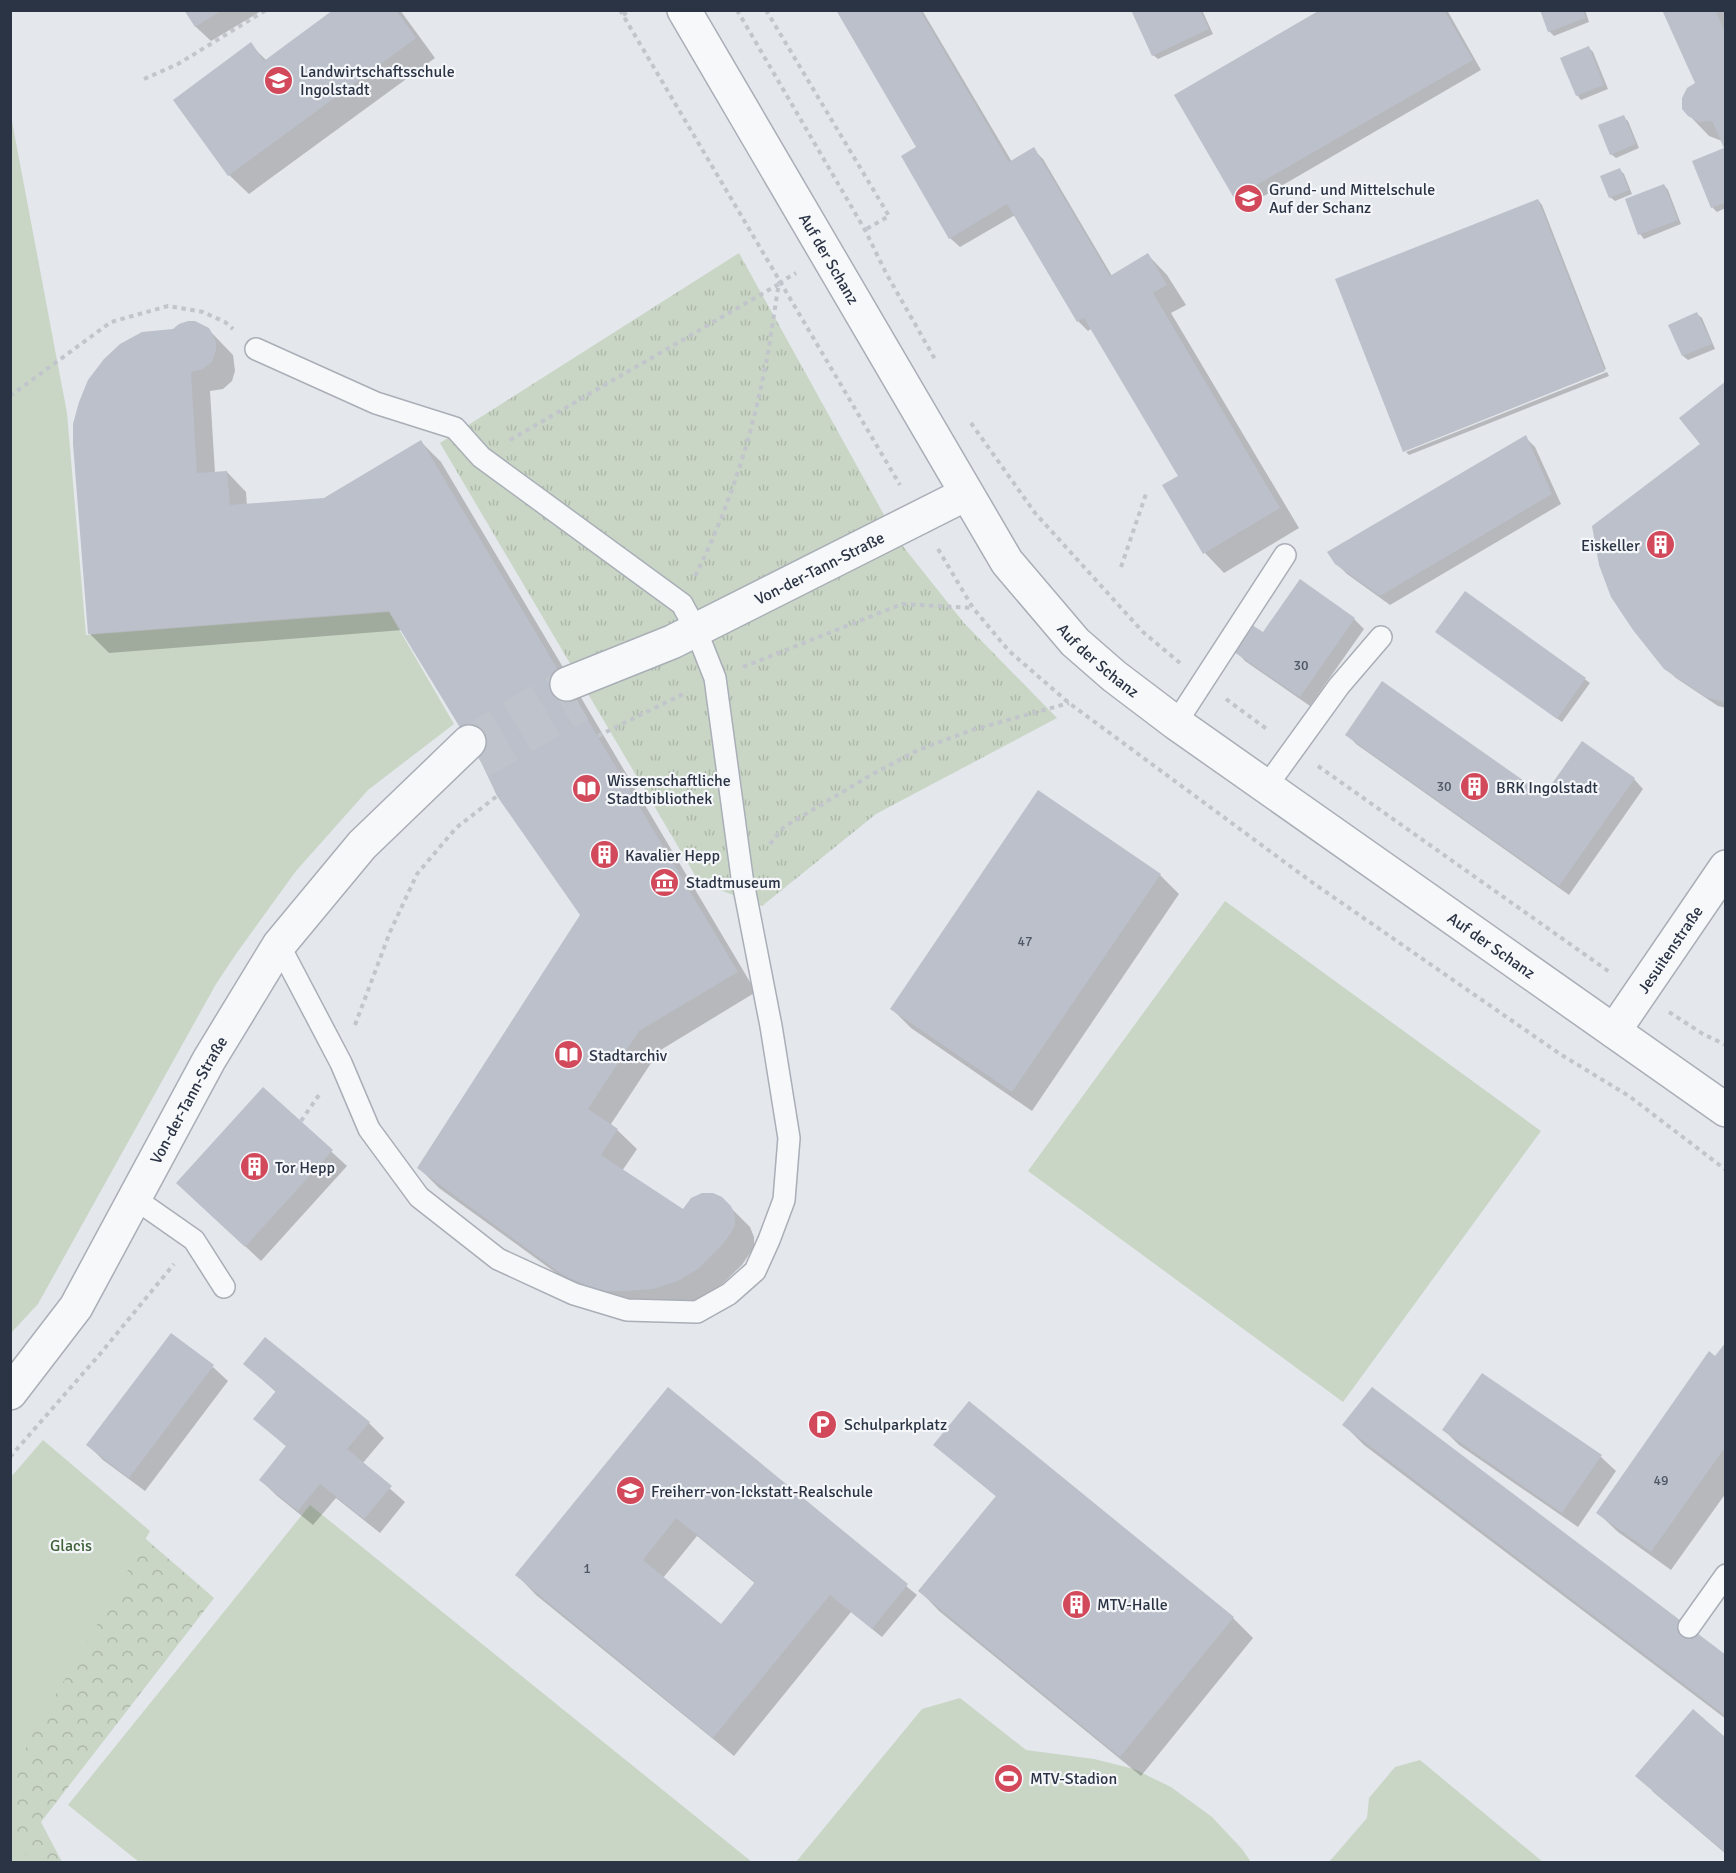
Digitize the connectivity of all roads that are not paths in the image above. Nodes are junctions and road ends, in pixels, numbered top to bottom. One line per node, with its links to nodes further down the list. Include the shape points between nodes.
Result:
1 (684, 10): 3 (street, Auf der Schanz)
2 (256, 349): 5 (lane, via 376,403 455,428 481,457)
3 (966, 494): 5 (street, Von-der-Tann-Straße); 8 (street, Auf der Schanz, via 1007,562 1075,642)
4 (1285, 555): 8 (lane)
5 (683, 625): 7 (street, Von-der-Tann-Straße); 12 (lane, via 715,678 742,877 789,1138 784,1200 755,1270 729,1294 697,1312 627,1311 574,1294 498,1259 419,1197 369,1129 341,1063)
6 (1380, 638): 10 (lane, via 1339,686)
7 (573, 694)
8 (1176, 723): 10 (street, Auf der Schanz)
9 (475, 752): 12 (street, Von-der-Tann-Straße, via 386,820)
10 (1266, 787): 13 (street, Auf der Schanz)
11 (1725, 867): 13 (street, Jesuitenstraße)
12 (279, 945): 15 (street, Von-der-Tann-Straße, via 209,1060)
13 (1614, 1031): 14 (street, Auf der Schanz)
14 (1725, 1110)
15 (134, 1198): 16 (lane, via 194,1240); 17 (street, Von-der-Tann-Straße, via 76,1307)
16 (224, 1287)
17 (10, 1393)
18 (1725, 1575): 19 (lane)
19 (1689, 1628)

